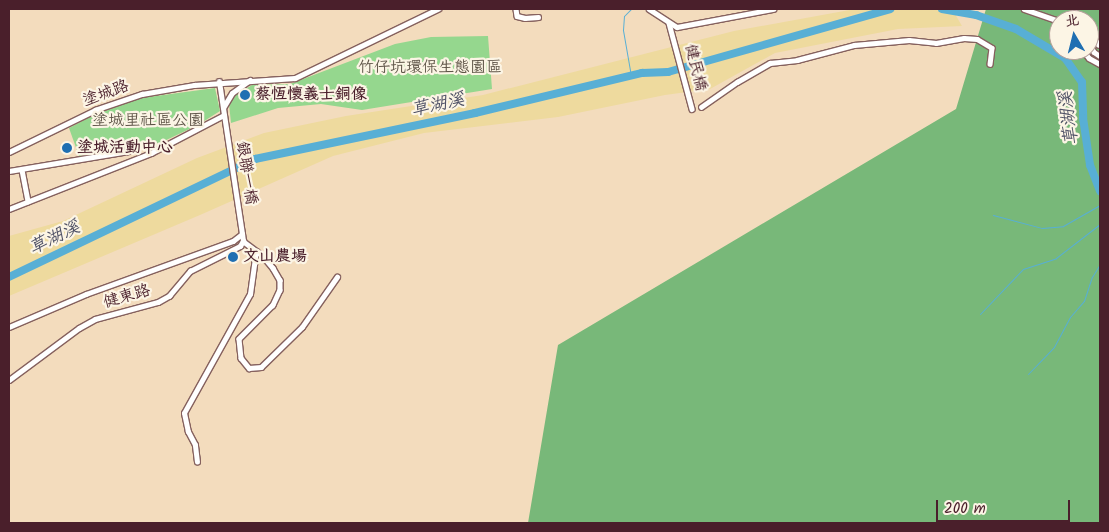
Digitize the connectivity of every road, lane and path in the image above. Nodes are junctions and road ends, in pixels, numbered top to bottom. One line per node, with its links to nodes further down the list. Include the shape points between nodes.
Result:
1 (438, 9): 10 (street, via 299,77)
2 (516, 9): 6 (street, via 517,16)
3 (650, 9): 8 (street)
4 (773, 9): 8 (street, via 689,26 677,27)
5 (1024, 9): 7 (street)
6 (538, 17)
7 (1049, 18)
8 (669, 23): 14 (street, 健民橋)
9 (990, 64): 12 (street, via 992,48 976,39 854,45 797,60 770,63)
10 (251, 80): 11 (street); 13 (street, via 232,93)
11 (220, 82): 13 (street); 17 (street, 塗城路, via 130,98 96,110)
12 (702, 108)
13 (223, 109): 15 (street)
14 (692, 109)
15 (224, 116): 20 (street, via 151,153); 22 (street, 銀聯一橋)
16 (128, 151): 18 (street)
17 (9, 152)
18 (22, 170): 19 (street); 20 (street)
19 (9, 171)
20 (28, 201): 21 (street)
21 (9, 208)
22 (242, 234): 23 (street); 26 (street, via 233,241 86,294)
23 (243, 241): 24 (street); 27 (street, 健東路, via 229,253 190,271 169,296 95,319)
24 (256, 251): 25 (street, via 273,268 280,280 280,290 273,305 239,339 241,358 249,368 261,367 302,327); 28 (street, via 250,294 184,413 188,432 195,444)
25 (337, 277)
26 (9, 327)
27 (9, 380)
28 (197, 462)

